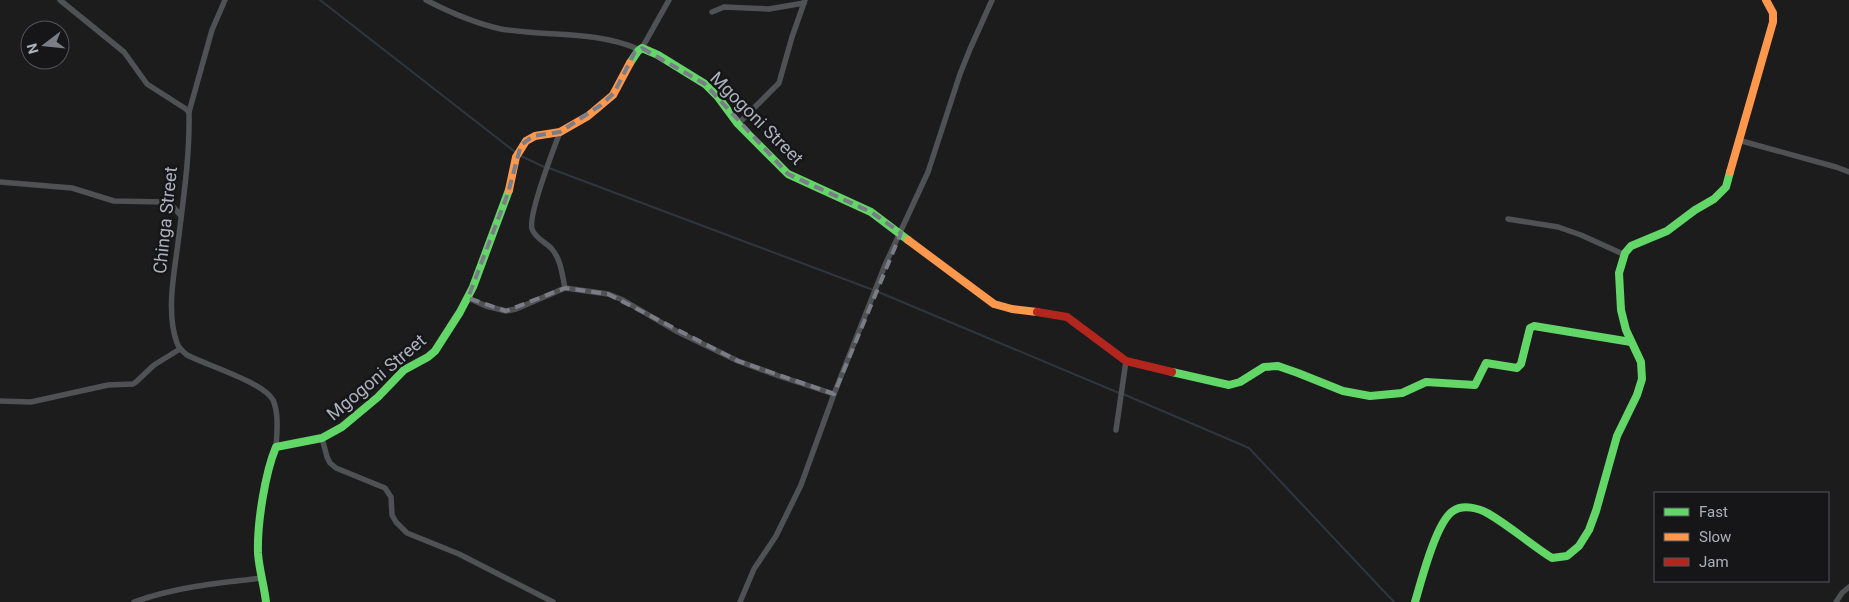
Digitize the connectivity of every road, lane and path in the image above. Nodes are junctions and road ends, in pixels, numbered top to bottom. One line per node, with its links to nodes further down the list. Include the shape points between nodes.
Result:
1 (60, 0): 10 (street, via 124,52 147,84)
2 (226, 0): 10 (street, Chinga Street, via 212,30)
3 (426, 0): 9 (street, via 457,16 487,25 527,32 603,38)
4 (669, 0): 9 (street)
5 (992, 0): 18 (street, via 949,104 928,172)
6 (1766, 0): 13 (street, via 1773,13 1773,22)
7 (804, 2): 8 (street, via 769,9 724,8); 11 (street, via 779,83)
8 (712, 12)
9 (640, 49): 11 (street, Mgogoni Street, via 658,55 705,84); 12 (street, Mgogoni Street, via 614,93 583,119)
10 (189, 112): 16 (street, Chinga Street)
11 (738, 124): 18 (street, Mgogoni Street, via 788,174 871,212)
12 (560, 132): 20 (street, via 546,168 532,223 536,235 557,256); 21 (street, Mgogoni Street, via 533,136 522,145 508,194)
13 (1738, 140): 14 (street); 19 (street, via 1726,187 1720,194 1667,231 1631,246)
14 (1849, 172)
15 (0, 182): 16 (street, via 72,188 114,201 165,202 170,203)
16 (181, 216): 23 (street, Chinga Street, via 172,305)
17 (1508, 219): 19 (street, via 1558,227)
18 (901, 233): 24 (street, Mgogoni Street, via 994,304 1067,317); 25 (street)
19 (1624, 254): 22 (street, via 1620,268 1620,296)
20 (565, 288): 21 (street, via 506,311); 25 (street, via 623,300 676,331 738,361)
21 (468, 298): 28 (street, Mgogoni Street, via 436,351 404,370 371,403 342,427)
22 (1631, 342): 24 (street, Mgogoni Street, via 1534,326 1530,328 1517,368 1486,363 1475,385 1428,382 1401,393 1365,395 1326,386 1282,367 1261,368 1229,385); 36 (street, via 1642,363 1643,378 1618,434 1598,508 1581,544 1568,556 1552,558 1490,515 1478,509 1460,508 1445,518 1439,530)
23 (180, 349): 26 (street, via 154,365 133,384 108,385 30,402); 29 (street, via 261,388 269,395 275,405)
24 (1126, 360): 27 (street)
25 (834, 394): 35 (street, via 801,485 776,536 754,569)
26 (0, 401)
27 (1116, 430)
28 (322, 438): 29 (street, Mgogoni Street); 34 (street, via 330,464 389,492 392,514 407,533 459,554)
29 (276, 447): 30 (street, via 269,464 258,536)
30 (262, 578): 32 (street, via 193,586); 33 (street)
31 (1849, 587): 37 (street)
32 (134, 602)
33 (266, 602)
34 (553, 602)
35 (740, 602)
36 (1415, 602)
37 (1836, 602)

